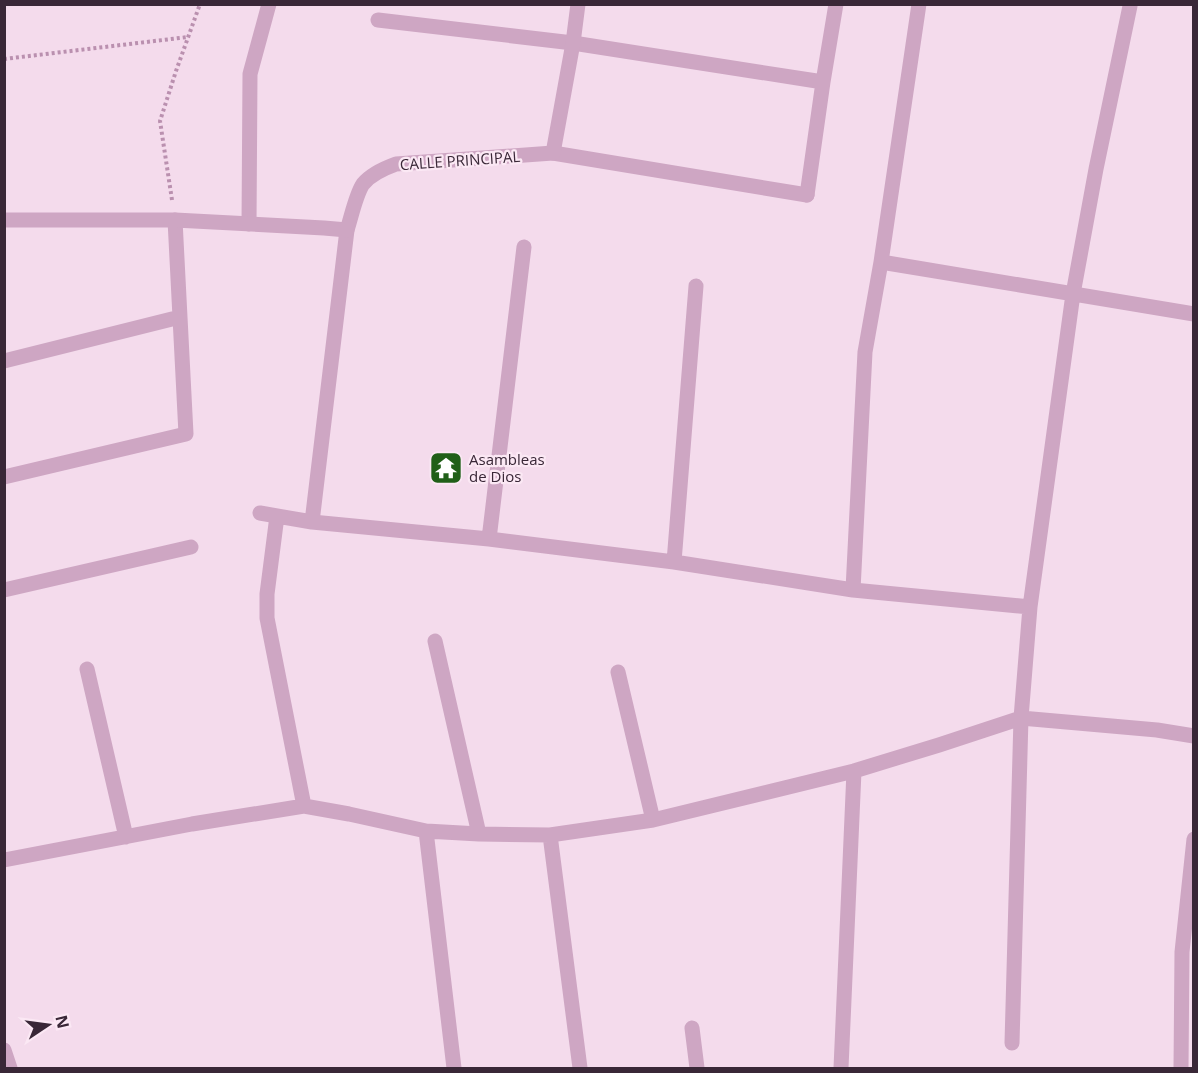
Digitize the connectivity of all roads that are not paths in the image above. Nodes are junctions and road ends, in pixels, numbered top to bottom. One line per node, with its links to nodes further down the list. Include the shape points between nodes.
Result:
1 (270, 4): 12 (street, via 250,74)
2 (578, 4): 7 (street)
3 (836, 4): 8 (street)
4 (920, 4): 15 (street)
5 (1130, 6): 17 (street)
6 (378, 20): 7 (street)
7 (573, 43): 8 (street); 9 (street)
8 (823, 82): 9 (street, CALLE PRINCIPAL, via 807,195)
9 (553, 153): 13 (street, CALLE PRINCIPAL, via 396,164 385,168 362,186)
10 (4, 220): 11 (street)
11 (176, 220): 12 (street); 19 (street)
12 (249, 224): 13 (street)
13 (347, 230): 24 (street, CALLE PRINCIPAL)
14 (524, 247): 25 (street)
15 (881, 262): 17 (street); 29 (street, via 865,352)
16 (696, 286): 27 (street)
17 (1073, 294): 18 (street); 30 (street)
18 (1194, 314)
19 (180, 317): 20 (street); 21 (street, via 186,434)
20 (4, 361)
21 (4, 477)
22 (260, 513): 23 (street)
23 (278, 516): 24 (street); 37 (street, via 267,618)
24 (312, 522): 25 (street)
25 (489, 539): 27 (street)
26 (191, 547): 28 (street)
27 (674, 562): 29 (street)
28 (4, 590)
29 (853, 590): 30 (street)
30 (1030, 607): 34 (street)
31 (435, 641): 40 (street)
32 (87, 669): 42 (street)
33 (618, 672): 38 (street)
34 (1021, 718): 35 (street); 36 (street); 46 (street)
35 (1194, 736)
36 (854, 771): 38 (street); 52 (street)
37 (304, 806): 39 (street); 42 (street)
38 (653, 820): 41 (street)
39 (426, 831): 40 (street); 49 (street)
40 (479, 834): 41 (street)
41 (550, 835): 50 (street)
42 (126, 837): 44 (street)
43 (1194, 839): 53 (street, via 1182,951)
44 (4, 860)
45 (692, 1028): 51 (street)
46 (1012, 1042)
47 (4, 1050): 48 (street)
48 (10, 1068)
49 (454, 1068)
50 (580, 1068)
51 (698, 1068)
52 (842, 1068)
53 (1180, 1068)

